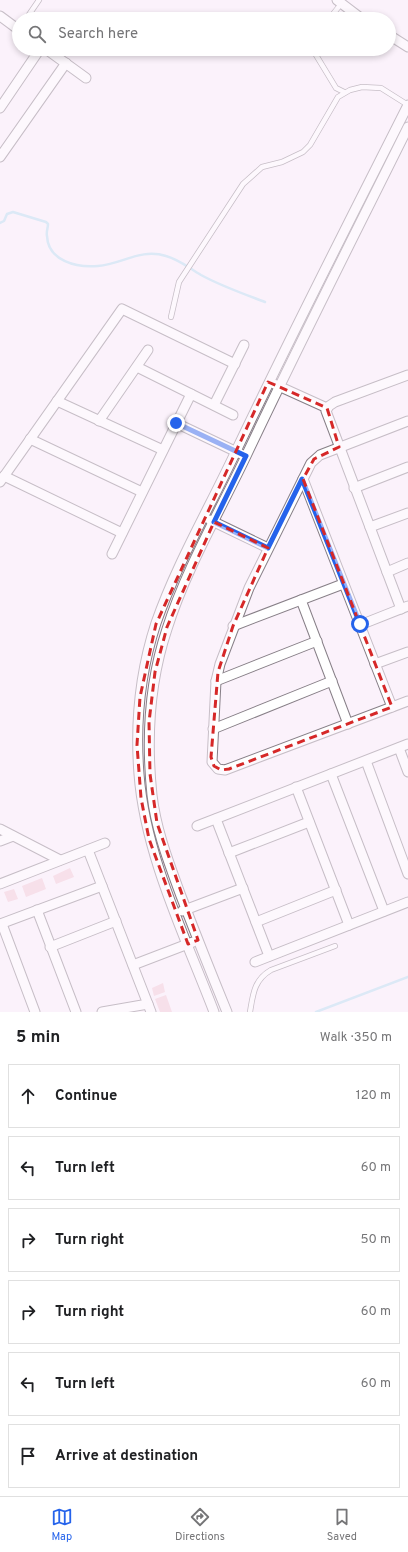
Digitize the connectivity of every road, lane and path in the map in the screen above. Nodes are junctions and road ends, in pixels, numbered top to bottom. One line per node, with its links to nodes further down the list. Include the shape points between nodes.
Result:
1 (39, 0): 3 (lane)
2 (339, 2): 4 (lane); 5 (street)
3 (31, 12)
4 (333, 12)
5 (353, 12)
6 (0, 16): 7 (street)
7 (12, 24)
8 (396, 39): 9 (street)
9 (408, 47)
10 (35, 56): 17 (street)
11 (56, 56): 13 (street)
12 (317, 56): 15 (lane, via 336,88)
13 (66, 63): 14 (street); 19 (street)
14 (86, 78)
15 (344, 92): 16 (lane, via 362,87 381,88); 20 (lane, via 338,97 310,145 303,152 282,162 262,167 243,184 179,282)
16 (408, 105): 26 (street)
17 (0, 108)
18 (408, 127): 27 (street)
19 (0, 157)
20 (171, 317)
21 (244, 345): 23 (street)
22 (148, 350): 24 (street)
23 (235, 364): 29 (street, via 122,309); 30 (street)
24 (137, 367): 28 (street); 33 (street)
25 (408, 374): 31 (street, via 335,402)
26 (268, 382): 27 (street); 39 (street)
27 (278, 386): 31 (street); 40 (street)
28 (191, 394): 30 (street); 35 (street)
29 (57, 401): 33 (street); 36 (street)
30 (214, 405): 32 (street)
31 (327, 408): 37 (street, via 327,417)
32 (233, 415)
33 (99, 421): 38 (street)
34 (408, 421): 37 (street)
35 (176, 423): 38 (street); 39 (street)
36 (30, 439): 42 (street); 45 (street)
37 (339, 447): 43 (street, via 317,456); 44 (street)
38 (163, 450): 45 (street)
39 (236, 452): 40 (street); 47 (street)
40 (246, 456): 48 (street)
41 (408, 467): 44 (street)
42 (2, 479): 50 (street)
43 (302, 479): 51 (street); 55 (street)
44 (354, 488): 49 (street)
45 (142, 492): 50 (street)
46 (408, 513): 49 (street)
47 (203, 517): 48 (street); 63 (street, via 167,595 156,624)
48 (214, 522): 51 (street); 64 (street, via 167,627)
49 (370, 527): 54 (street)
50 (122, 533): 52 (street)
51 (268, 548): 59 (street)
52 (112, 554)
53 (408, 564): 54 (street)
54 (387, 572): 57 (street)
55 (343, 584): 56 (street); 58 (street)
56 (301, 600): 59 (street); 60 (street)
57 (404, 607): 58 (street)
58 (360, 624): 62 (street)
59 (233, 626): 65 (street)
60 (317, 641): 65 (street); 66 (street)
61 (408, 652): 62 (street)
62 (375, 664): 68 (street)
63 (144, 670): 64 (street); 75 (street, via 138,721)
64 (155, 672): 76 (street, via 149,722)
65 (216, 681): 70 (street)
66 (332, 681): 69 (street); 70 (street)
67 (408, 701): 68 (street)
68 (392, 707): 69 (street)
69 (348, 724): 70 (street, via 225,770 218,769 212,762)
70 (213, 729)
71 (408, 744): 72 (street)
72 (399, 748): 73 (street); 74 (street)
73 (366, 760): 77 (street); 89 (street)
74 (408, 772)
75 (139, 774): 76 (street); 98 (street, via 149,839)
76 (150, 774): 95 (street, via 160,836)
77 (331, 774): 78 (street); 97 (street)
78 (296, 787): 79 (street); 80 (street)
79 (216, 819): 81 (street); 87 (street)
80 (309, 822): 87 (street); 93 (street)
81 (197, 826)
82 (0, 830): 83 (street)
83 (13, 836): 84 (street); 88 (street)
84 (0, 841)
85 (105, 843): 86 (street)
86 (88, 850): 88 (street); 91 (street)
87 (229, 853): 92 (street)
88 (60, 860): 90 (street)
89 (408, 874)
90 (0, 884)
91 (102, 886): 96 (street); 99 (street)
92 (243, 888): 95 (street); 100 (street)
93 (336, 890): 100 (street); 102 (street)
94 (408, 902): 97 (street)
95 (186, 909): 98 (street); 103 (street)
96 (37, 910): 101 (street); 106 (street)
97 (384, 911): 102 (street)
98 (176, 913): 104 (street)
99 (116, 922): 106 (street); 109 (street)
100 (256, 922): 107 (street)
101 (1, 924): 111 (street)
102 (349, 925): 107 (street)
103 (198, 940): 104 (street); 115 (street)
104 (188, 944): 109 (street); 114 (street)
105 (335, 946): 116 (lane, via 263,975 254,989)
106 (50, 947): 112 (street)
107 (269, 956): 108 (street)
108 (255, 962)
109 (133, 965): 110 (street)
110 (150, 1008): 113 (street)
111 (35, 1012)
112 (76, 1012)
113 (102, 1012)
114 (214, 1012)
115 (226, 1012)
116 (250, 1012)

